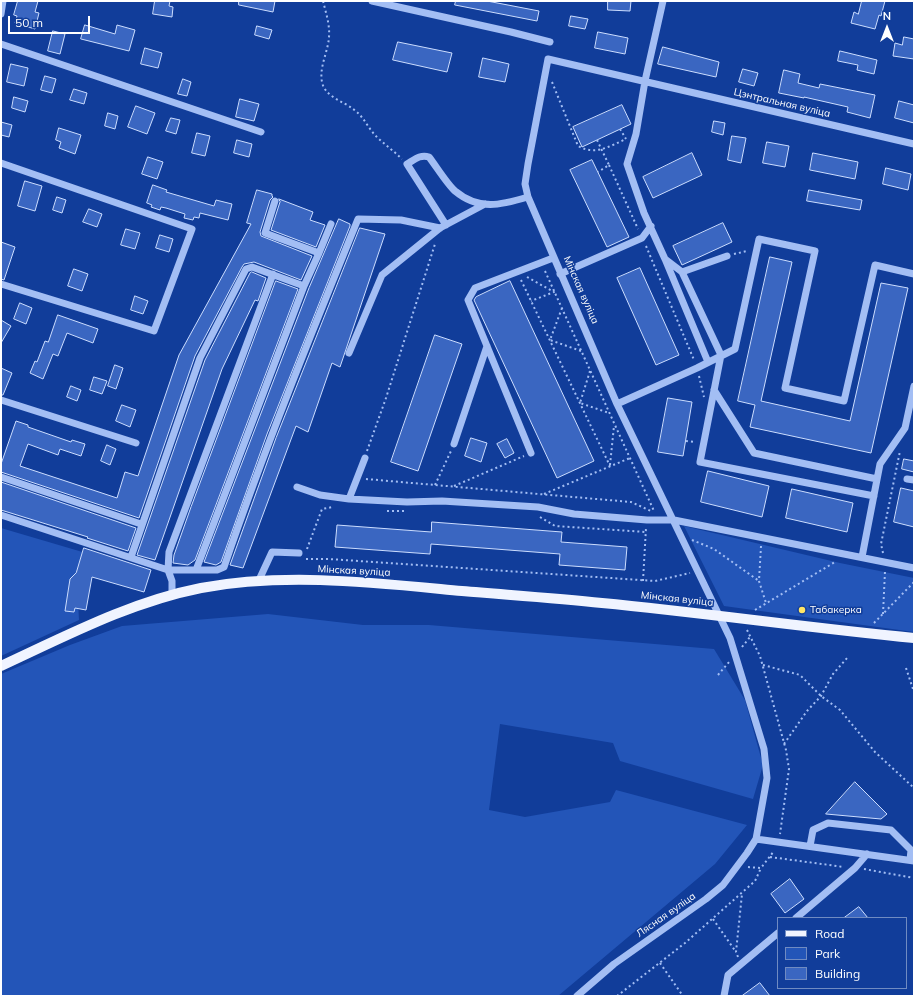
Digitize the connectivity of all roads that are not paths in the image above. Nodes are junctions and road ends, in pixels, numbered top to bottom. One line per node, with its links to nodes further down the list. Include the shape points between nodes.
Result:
1 (4, 1): 4 (street)
2 (372, 1): 5 (street)
3 (663, 1): 8 (street)
4 (1, 14)
5 (550, 42)
6 (1, 44): 9 (street)
7 (548, 59): 8 (street, Цэнтральная вуліца); 12 (street, Мінская вуліца, via 526,177)
8 (645, 81): 10 (street, Цэнтральная вуліца); 17 (street, via 636,134 627,164)
9 (261, 132)
10 (914, 144)
11 (1, 163): 26 (street, via 192,229 154,332)
12 (528, 197): 14 (street, via 503,204); 20 (street, Мінская вуліца)
13 (276, 201): 18 (street, via 265,233)
14 (485, 204): 16 (street); 16 (street, via 474,203 454,191 429,157 419,157 407,164)
15 (331, 224): 18 (street)
16 (443, 226): 29 (street, via 382,275); 53 (street, via 402,220 358,219 325,298 224,567 217,570)
17 (651, 226): 21 (street); 24 (street, via 642,238)
18 (319, 253): 27 (street)
19 (727, 256): 22 (street)
20 (553, 258): 24 (street, Мінская вуліца); 28 (street, via 475,288 468,300)
21 (665, 259): 22 (street); 31 (street)
22 (682, 272): 30 (street)
23 (273, 274): 27 (street); 47 (street, via 252,267 246,269 242,276 200,358); 52 (street, via 169,552)
24 (560, 274): 35 (street, Мінская вуліца)
25 (914, 274): 30 (street, via 875,265 844,402 785,388 815,251 759,239 734,349)
26 (1, 284)
27 (304, 286): 53 (street)
28 (487, 346): 37 (street); 38 (street)
29 (349, 352)
30 (721, 355): 31 (street); 33 (street)
31 (708, 362): 35 (street)
32 (914, 386): 41 (street, via 905,428 880,464)
33 (714, 390): 41 (street, via 754,453); 43 (street, via 700,462)
34 (1, 400): 36 (street)
35 (617, 404): 46 (street, Мінская вуліца)
36 (136, 443)
37 (454, 444)
38 (531, 453)
39 (365, 458): 44 (street)
40 (1, 477): 47 (street)
41 (877, 479): 43 (street)
42 (297, 487): 44 (street, via 320,495)
43 (874, 496): 50 (street)
44 (349, 498): 46 (street, via 538,507 574,514)
45 (1, 515): 49 (street)
46 (674, 520): 50 (street); 56 (street, Мінская вуліца)
47 (141, 524): 49 (street)
48 (303, 555): 54 (street, via 272,552)
49 (131, 557): 52 (street)
50 (862, 557): 51 (street)
51 (914, 568)
52 (168, 570): 53 (street); 55 (street, via 172,581)
53 (196, 570)
54 (259, 580): 55 (main road, Мінская вуліца, via 200,588); 56 (main road, Мінская вуліца, via 388,584)
55 (172, 595): 58 (main road, Мінская вуліца, via 116,613)
56 (719, 616): 57 (main road, Мінская вуліца); 59 (street, via 730,638 764,749 767,778)
57 (914, 638)
58 (1, 666)
59 (756, 839): 60 (street); 65 (street, Лясная вуліца, via 723,885 614,964)
60 (810, 846): 61 (street); 62 (street, via 813,830 828,823 891,830 911,850)
61 (867, 854): 62 (street); 63 (street, via 855,868)
62 (912, 861)
63 (797, 917)
64 (777, 934): 66 (street, via 728,975)
65 (577, 996)
66 (724, 996)

